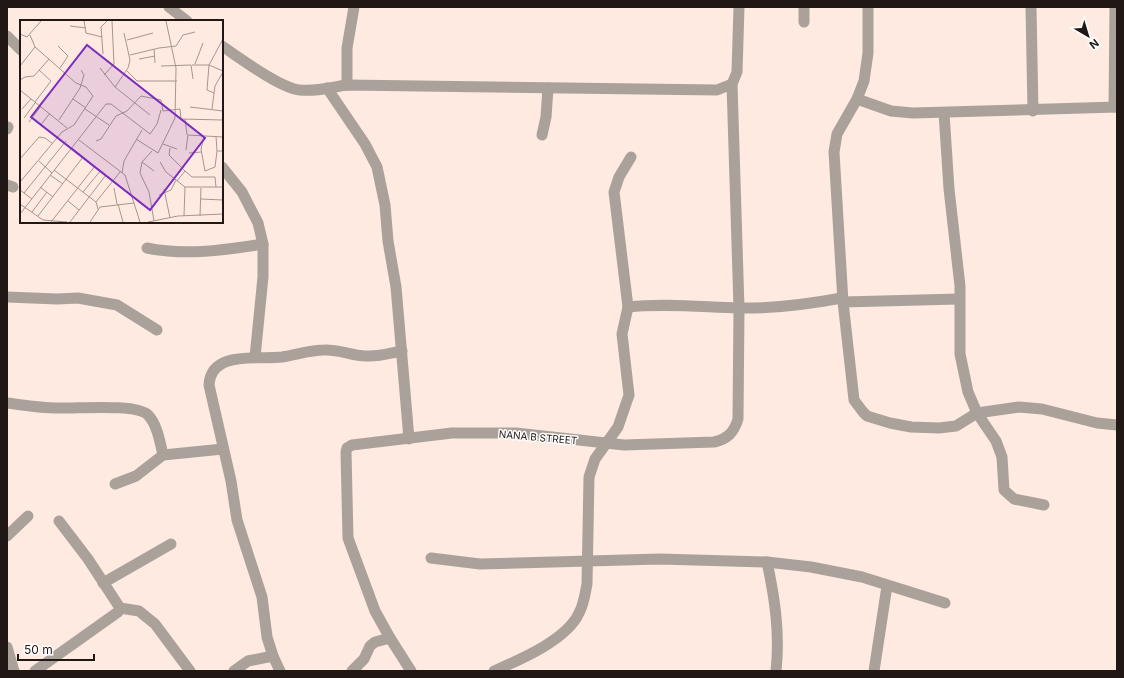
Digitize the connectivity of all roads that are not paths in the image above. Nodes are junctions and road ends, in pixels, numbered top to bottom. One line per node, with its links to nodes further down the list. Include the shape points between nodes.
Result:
1 (169, 7): 8 (street)
2 (354, 7): 14 (street, via 347,48)
3 (739, 7): 13 (street, via 738,72)
4 (804, 7): 9 (street)
5 (868, 7): 17 (street, via 867,66)
6 (1031, 7): 19 (street)
7 (1115, 7): 18 (street)
8 (186, 20)
9 (804, 22)
10 (7, 36): 12 (street)
11 (223, 47): 15 (street, via 284,85 300,90)
12 (20, 49)
13 (732, 84): 16 (street, via 717,90); 30 (street)
14 (347, 85): 15 (street); 16 (street)
15 (328, 88): 32 (street, via 366,144 377,167 385,205)
16 (548, 88): 21 (street)
17 (857, 99): 20 (street, via 891,111 913,114); 28 (street, via 837,134 834,152)
18 (1115, 107): 19 (street)
19 (1033, 111): 20 (street)
20 (944, 113): 27 (street, via 949,189 960,286)
21 (542, 135)
22 (630, 157): 29 (street, via 614,192)
23 (223, 168): 24 (street, via 242,192 258,223)
24 (263, 244): 25 (street, via 200,252 163,252); 33 (street, via 263,277)
25 (147, 248)
26 (7, 297): 31 (street, via 57,300 78,298 117,305)
27 (959, 299): 28 (street); 35 (street, via 960,354 968,392)
28 (842, 300): 30 (street); 35 (street, via 854,400 863,412 890,423 939,428 956,426)
29 (628, 307): 30 (street); 38 (street, via 622,334 629,395 618,427)
30 (739, 308): 38 (street, NANA B STREET, via 738,419 731,434 714,442 624,445)
31 (157, 330)
32 (402, 351): 33 (street, via 366,356 325,350 282,357); 37 (street)
33 (255, 357): 39 (street, via 221,364 215,367 210,375 209,385)
34 (7, 403): 40 (street, via 54,408 114,407 138,410 147,414 154,422)
35 (977, 413): 36 (street, via 1019,407 1042,409 1097,423); 42 (street, via 996,441 1002,456 1006,494 1014,499)
36 (1117, 425)
37 (409, 439): 38 (street, NANA B STREET, via 452,433 516,433); 54 (street, NANA B STREET, via 352,446 347,448 346,452 348,538 375,611)
38 (608, 442): 48 (street, via 595,459 589,477)
39 (223, 449): 40 (street); 56 (street, via 237,520 262,598 267,637)
40 (163, 455): 41 (street, via 136,476)
41 (115, 484)
42 (1044, 505)
43 (28, 516): 45 (street)
44 (59, 521): 50 (street)
45 (7, 536)
46 (171, 544): 50 (street)
47 (431, 558): 48 (street, via 480,564)
48 (588, 561): 49 (street, via 660,559); 64 (street, via 584,600 579,615 569,627 531,655)
49 (767, 562): 51 (street, via 862,577); 65 (street, via 775,596 779,645)
50 (103, 582): 53 (street)
51 (887, 586): 52 (street); 66 (street)
52 (945, 604)
53 (120, 608): 58 (street, via 118,612); 59 (street, via 139,611 155,624)
54 (390, 638): 62 (street, via 370,646 364,659); 63 (street)
55 (7, 647): 57 (street)
56 (273, 656): 60 (street, via 248,661); 61 (street)
57 (14, 671)
58 (35, 671)
59 (190, 671)
60 (234, 671)
61 (280, 671)
62 (352, 671)
63 (411, 671)
64 (494, 671)
65 (776, 671)
66 (874, 671)

